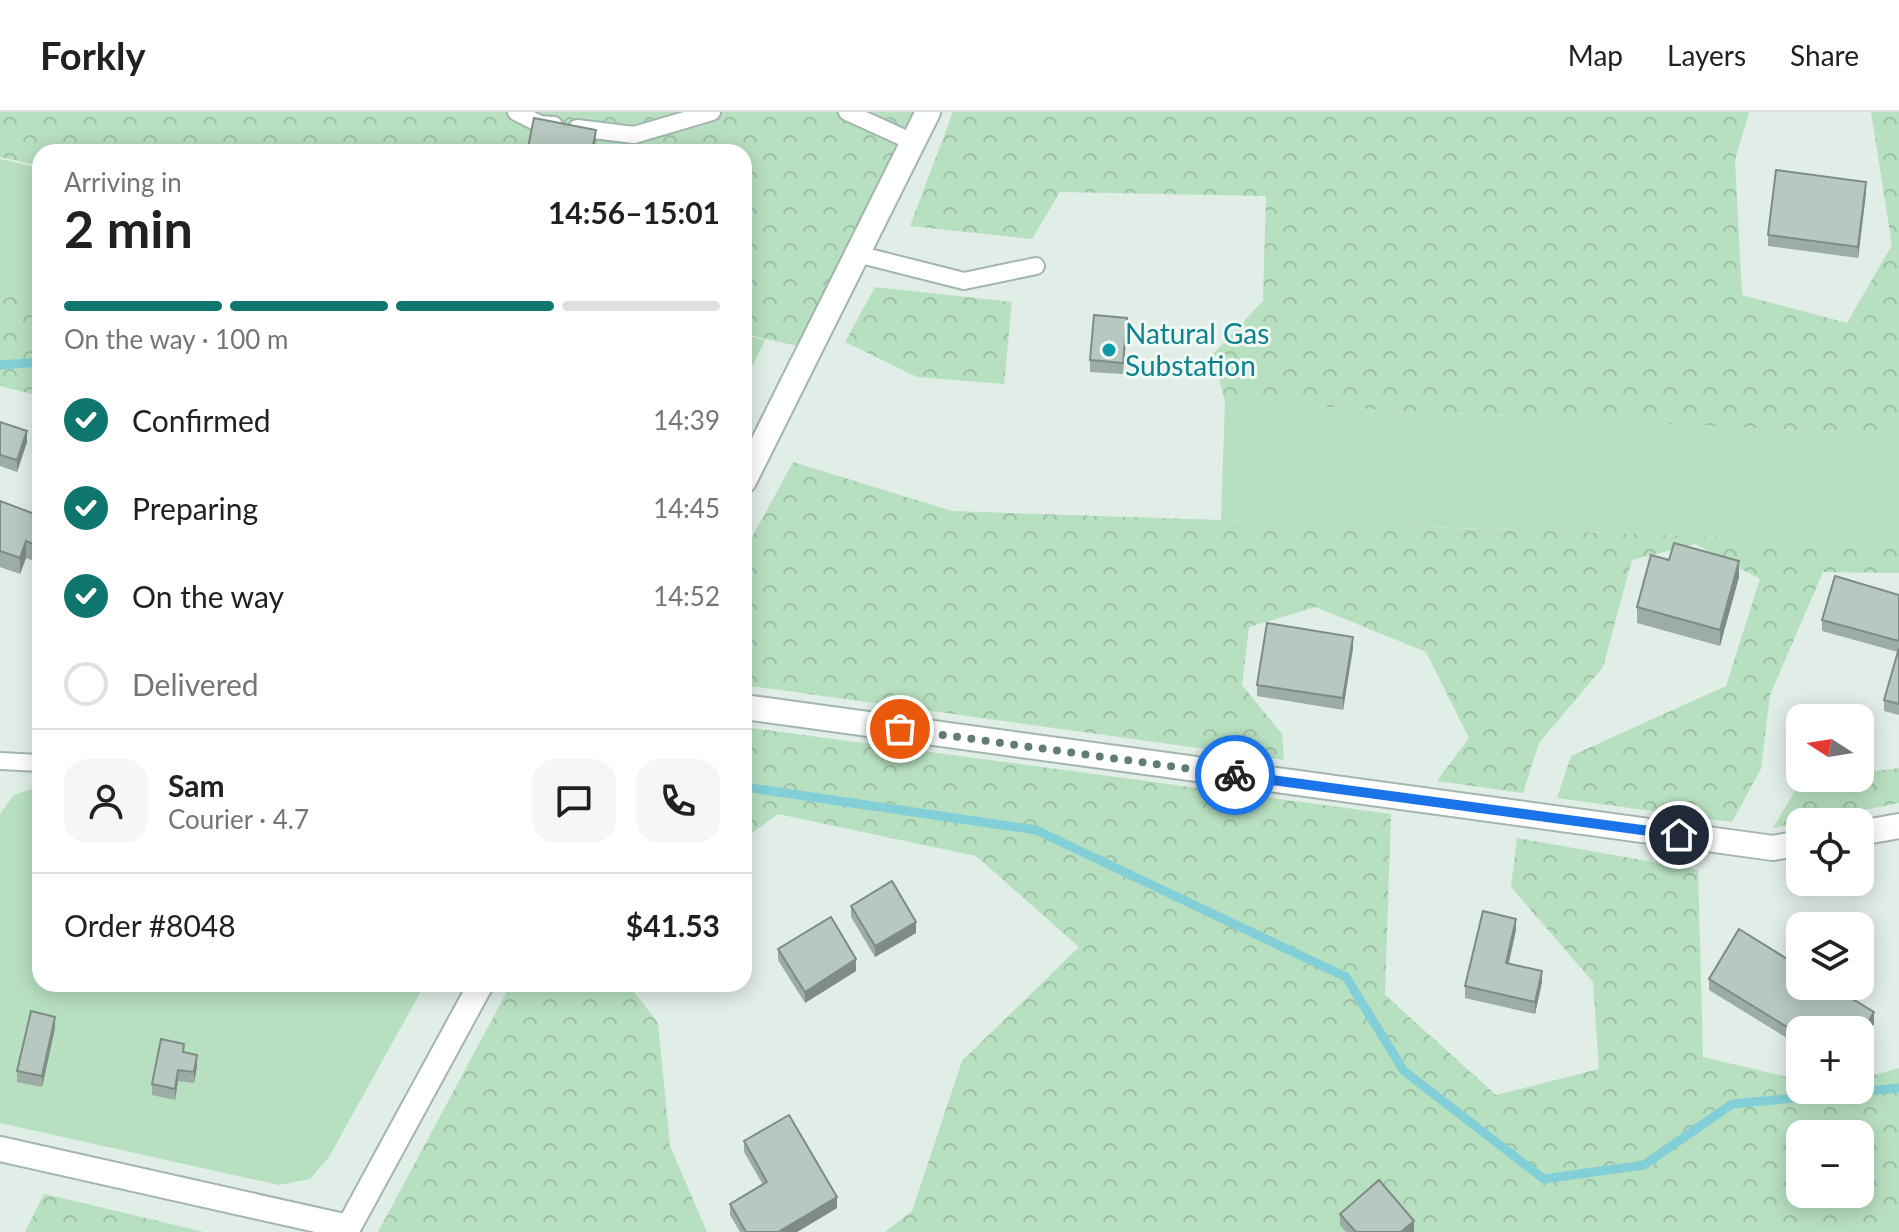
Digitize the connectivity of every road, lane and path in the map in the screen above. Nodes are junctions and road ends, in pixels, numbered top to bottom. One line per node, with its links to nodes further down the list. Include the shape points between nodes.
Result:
1 (516, 112): 2 (lane, via 540,124 634,135)
2 (712, 112)
3 (847, 112): 5 (lane)
4 (928, 112): 5 (street)
5 (913, 142): 6 (street)
6 (857, 254): 7 (lane, via 964,281); 8 (street)
7 (1036, 266)
8 (752, 465)
9 (752, 708): 14 (street, via 1773,848)
10 (0, 761): 11 (lane)
11 (32, 763)
12 (1899, 826): 13 (street)
13 (1874, 830)
14 (1786, 846)
15 (477, 992): 17 (street)
16 (0, 1149): 17 (street)
17 (347, 1230)

